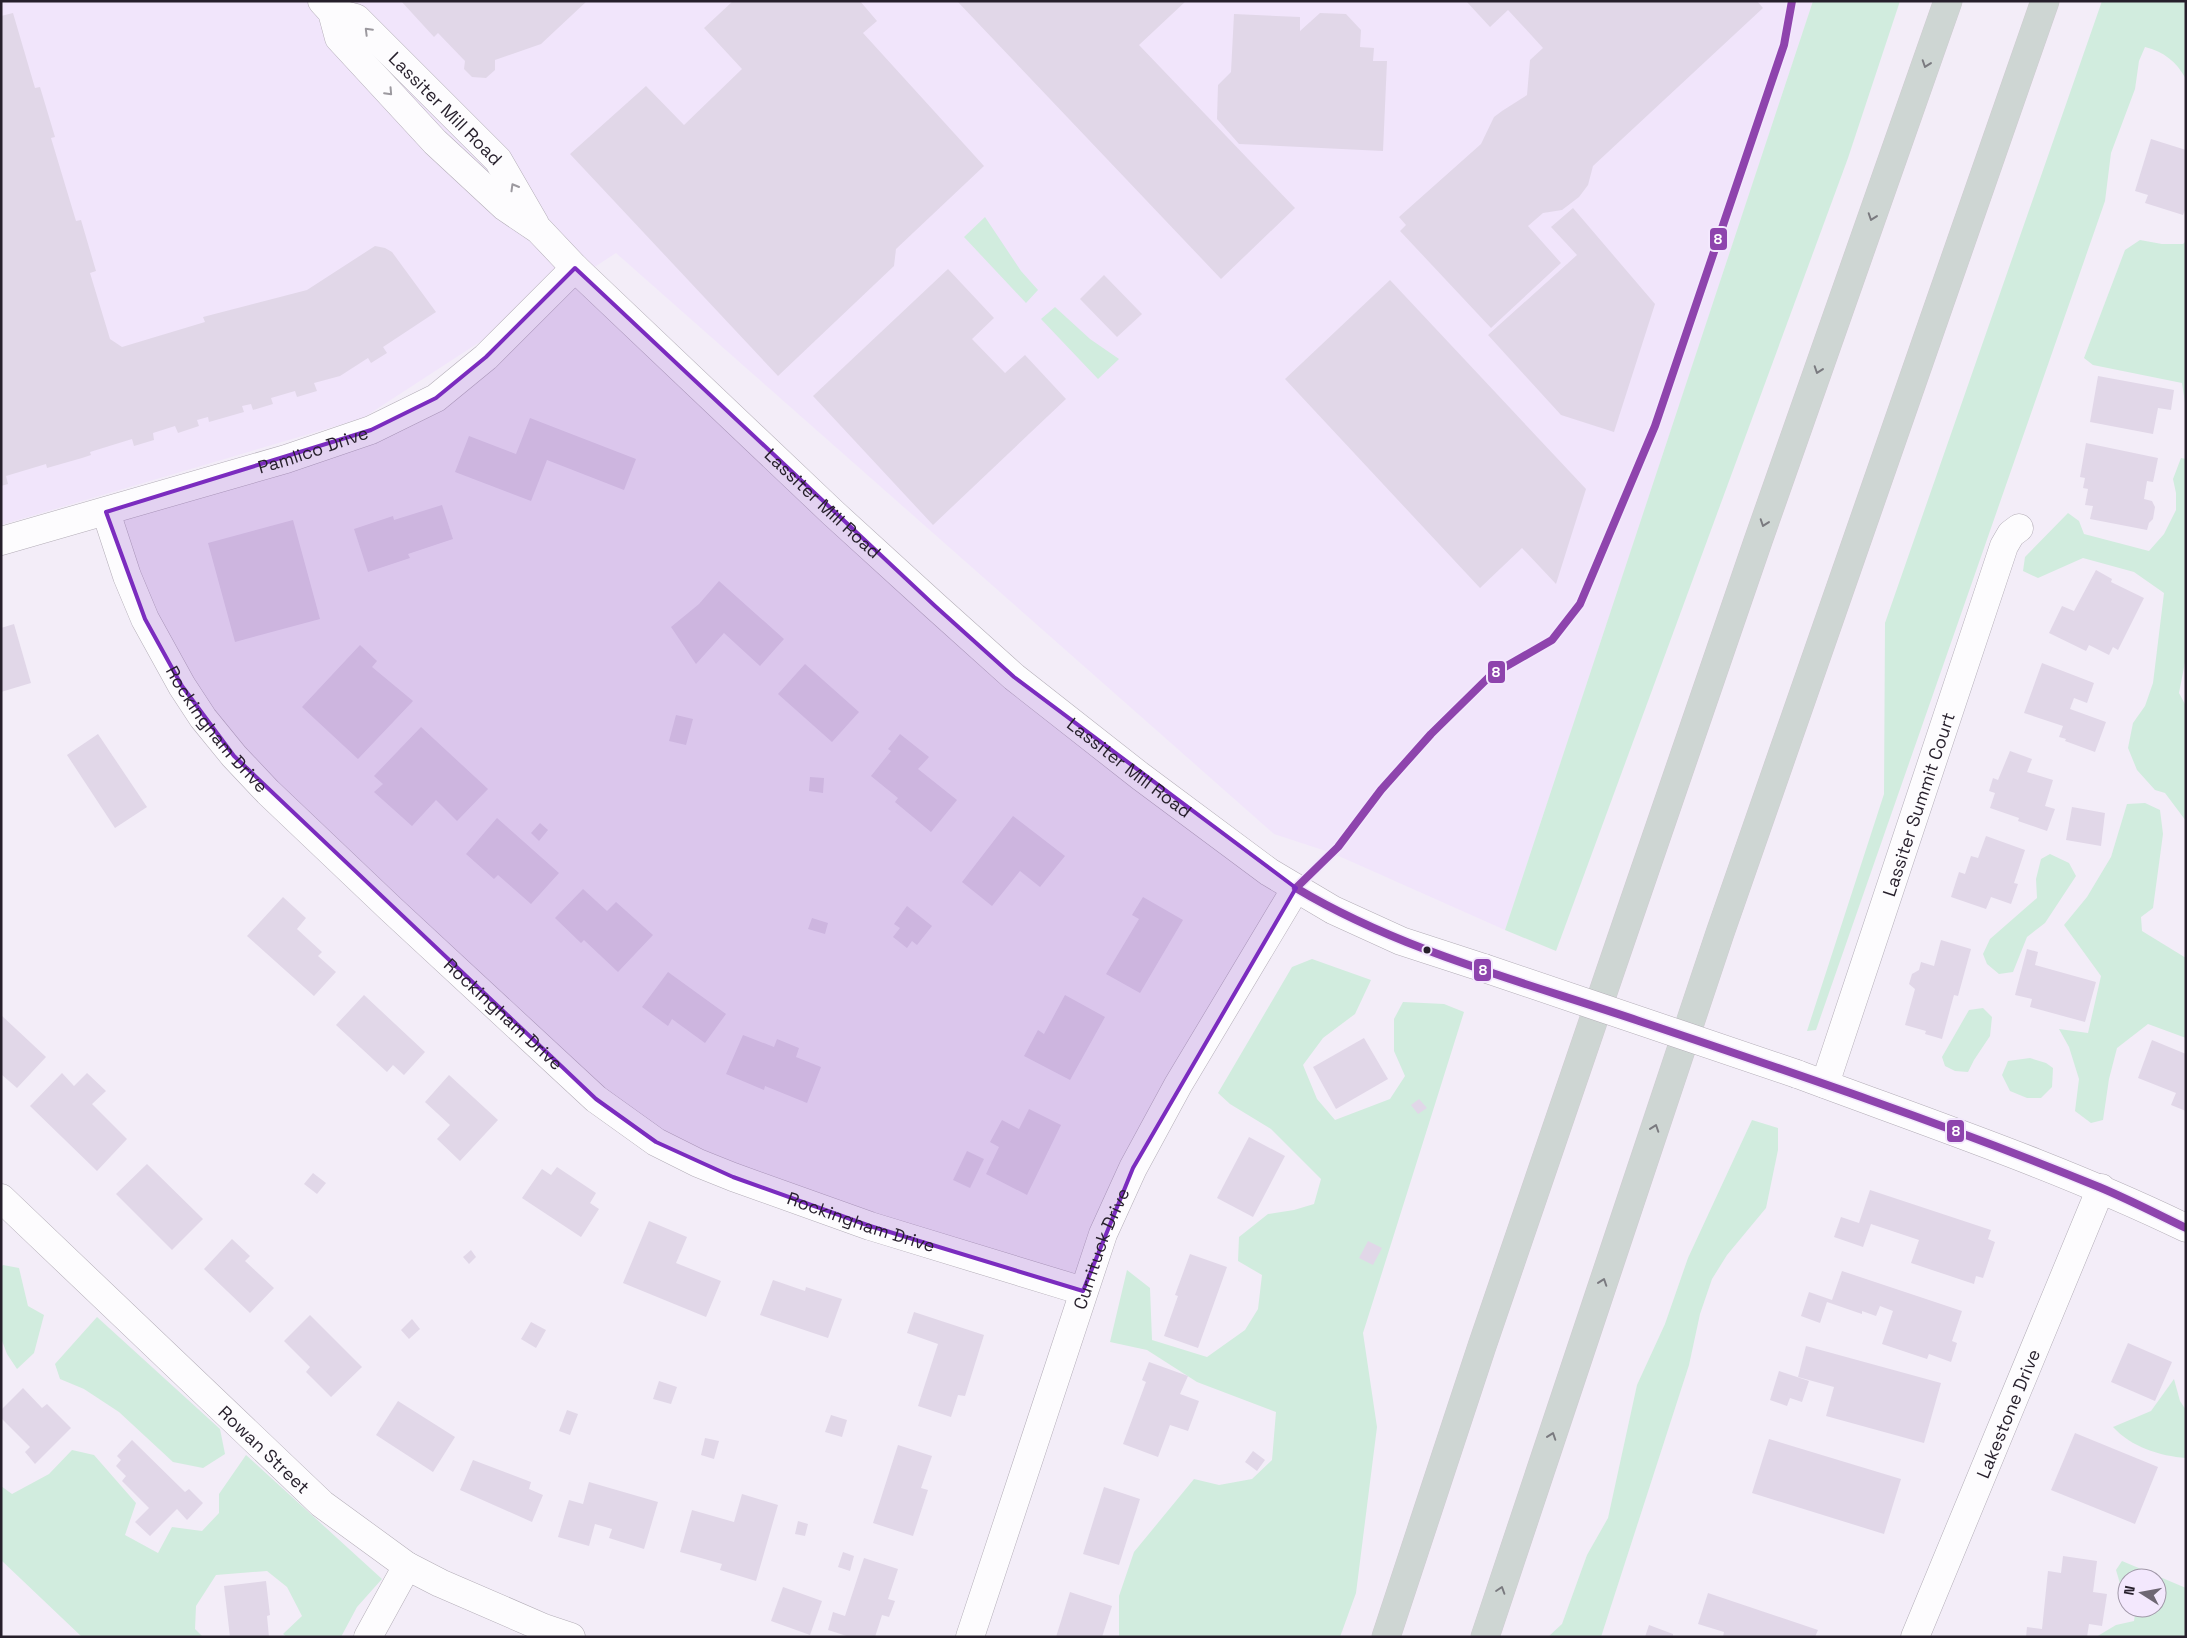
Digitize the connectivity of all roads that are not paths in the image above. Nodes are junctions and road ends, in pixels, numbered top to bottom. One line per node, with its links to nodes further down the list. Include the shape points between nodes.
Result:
1 (2045, 1): 19 (highway, one-way to 1, via 1720,933)
2 (327, 6): 4 (street, Lassiter Mill Road, via 339,38 435,142 505,207 539,230)
3 (1944, 9): 18 (highway, one-way to 18, via 1632,905)
4 (575, 268): 5 (street, Pamlico Drive, via 486,357 436,398 371,430 286,459); 8 (street, Lassiter Mill Road, via 833,513 1014,677 1140,776 1269,872)
5 (106, 512): 7 (street, Pamlico Drive); 13 (street, Rockingham Drive, via 145,619 182,686 234,756 391,909 596,1099 656,1142 733,1177 870,1226)
6 (2019, 528): 9 (street, Lassiter Summit Court, via 2004,546)
7 (1, 541)
8 (1296, 888): 9 (street, Lassiter Mill Road, bridge, via 1375,931); 13 (street, Currituck Drive, via 1178,1085 1133,1168 1103,1234)
9 (1824, 1084): 10 (street, Lassiter Mill Road, via 1957,1131)
10 (2101, 1188): 12 (street, Lassiter Mill Road); 20 (street, Lakestone Drive)
11 (1, 1198): 14 (street, Rowan Street, via 322,1504)
12 (2186, 1228)
13 (1083, 1290): 17 (street, Currituck Drive)
14 (407, 1566): 15 (street); 16 (street, Rowan Street, via 478,1601)
15 (368, 1637)
16 (571, 1637)
17 (970, 1637)
18 (1386, 1637)
19 (1485, 1637)
20 (1915, 1637)

